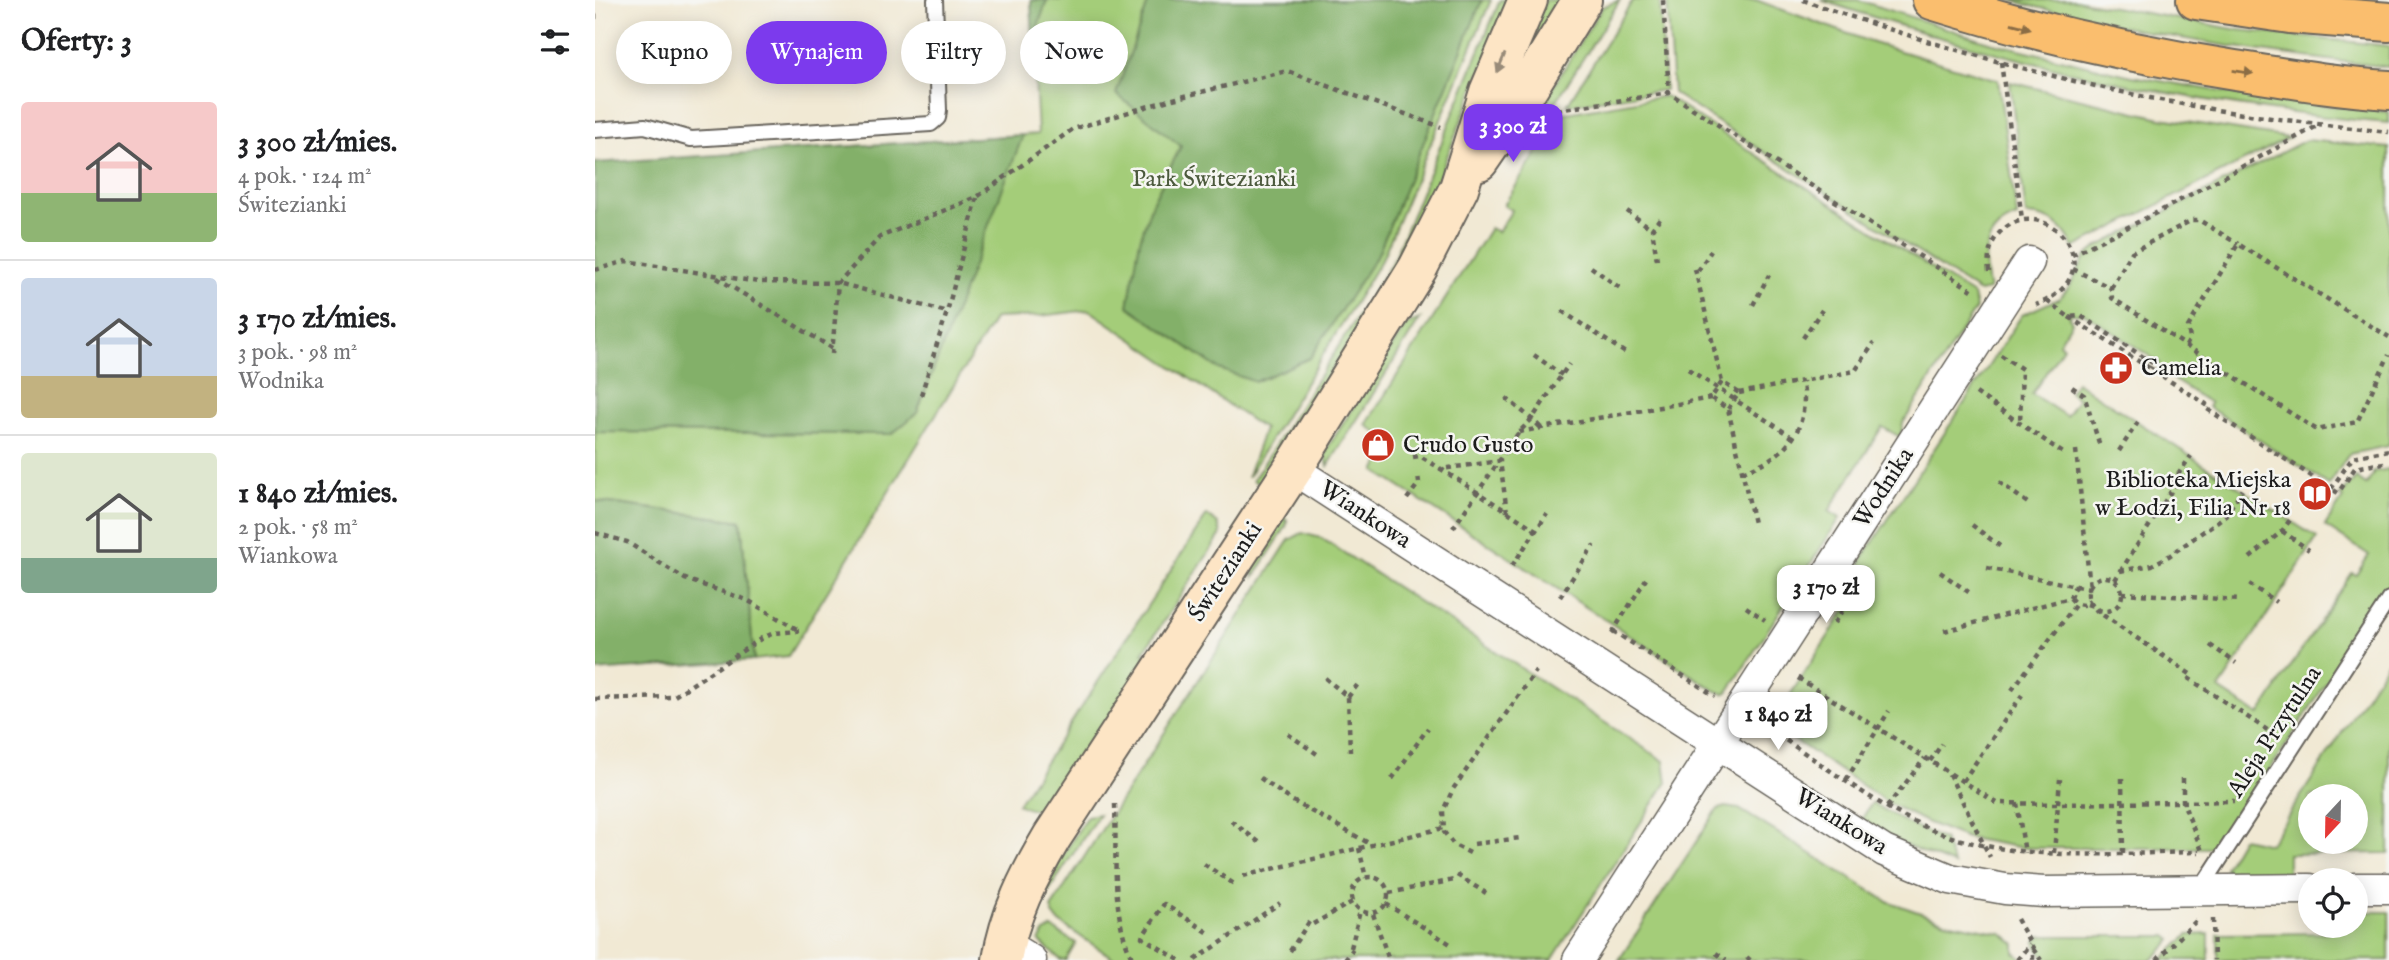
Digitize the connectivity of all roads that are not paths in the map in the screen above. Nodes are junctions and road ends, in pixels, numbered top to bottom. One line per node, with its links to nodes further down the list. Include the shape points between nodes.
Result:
1 (935, 0): 8 (lane, via 939,110 931,124 691,139 645,126)
2 (1528, 0): 9 (street, Świtezianki, one-way to 9, via 1489,92)
3 (1582, 0): 9 (street, Świtezianki, via 1517,106)
4 (1932, 0): 7 (main road, one-way to 7, via 2165,59)
5 (2196, 0): 6 (main road)
6 (2389, 22)
7 (2389, 90)
8 (595, 130)
9 (1459, 188): 11 (street, Świtezianki, via 1399,301)
10 (2029, 262): 13 (street, Wodnika)
11 (1293, 469): 13 (street, Wiankowa); 18 (street, Świtezianki, via 1052,837 1022,891)
12 (2389, 599): 17 (lane, Aleja Przytulna, via 2225,852)
13 (1718, 743): 17 (street, Wiankowa, via 1884,851 1950,879 2044,892); 19 (street, Wodnika)
14 (2368, 888): 15 (street)
15 (2389, 888)
16 (2298, 890): 17 (street, Wiankowa)
17 (2208, 895)
18 (1013, 955)
19 (1578, 960)

